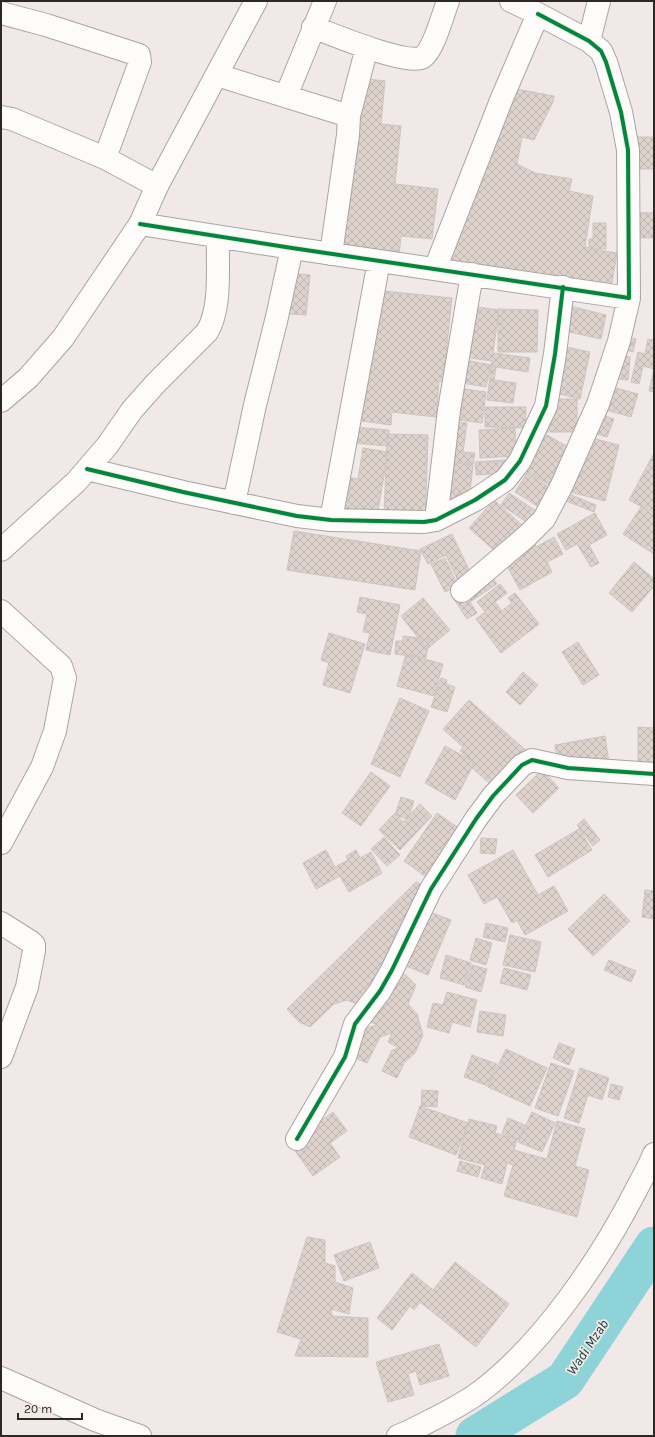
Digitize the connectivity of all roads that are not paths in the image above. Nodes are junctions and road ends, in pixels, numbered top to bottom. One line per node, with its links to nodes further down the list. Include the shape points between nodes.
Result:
1 (256, 1): 11 (street)
2 (324, 1): 8 (street)
3 (448, 1): 10 (street, via 429,51 424,56 410,59)
4 (511, 1): 7 (street)
5 (599, 1): 9 (street)
6 (1, 12): 15 (street, via 139,55 140,62)
7 (538, 14): 9 (street); 22 (street)
8 (313, 27): 10 (street); 12 (street)
9 (589, 41): 25 (street, via 604,57 627,134)
10 (367, 47): 13 (street)
11 (217, 75): 12 (street); 16 (street)
12 (286, 96): 13 (street)
13 (349, 116): 20 (street)
14 (1, 117): 15 (street, via 12,119)
15 (106, 158): 16 (street)
16 (158, 186): 17 (street)
17 (140, 224): 18 (street); 26 (street, via 63,338 28,378)
18 (218, 237): 19 (street); 27 (street, via 216,308 210,328 156,383)
19 (292, 248): 20 (street); 28 (street)
20 (331, 254): 21 (street)
21 (379, 261): 22 (street); 29 (street)
22 (435, 269): 23 (street)
23 (472, 274): 24 (street); 30 (street, via 450,410)
24 (563, 287): 25 (street); 30 (street, via 546,406 520,461 505,480 475,500)
25 (629, 298): 32 (street, via 619,341 598,404 544,519 528,536)
26 (1, 401)
27 (87, 469): 28 (street); 31 (street)
28 (234, 503): 29 (street)
29 (331, 520): 30 (street)
30 (436, 520)
31 (1, 550)
32 (462, 591)
33 (1, 611): 35 (street, via 62,666 64,678 55,731 42,767)
34 (654, 774): 39 (street, via 568,768 532,760 522,765 476,819 431,889 392,970 355,1024 345,1056)
35 (1, 844)
36 (1, 923): 37 (street, via 34,945 34,958 27,987)
37 (6, 1032): 38 (street)
38 (1, 1057)
39 (297, 1140)
40 (654, 1154): 43 (street, via 620,1222 595,1261 565,1304 519,1357 481,1391)
41 (1, 1378): 42 (street, via 95,1420)
42 (140, 1436)
43 (398, 1436)

